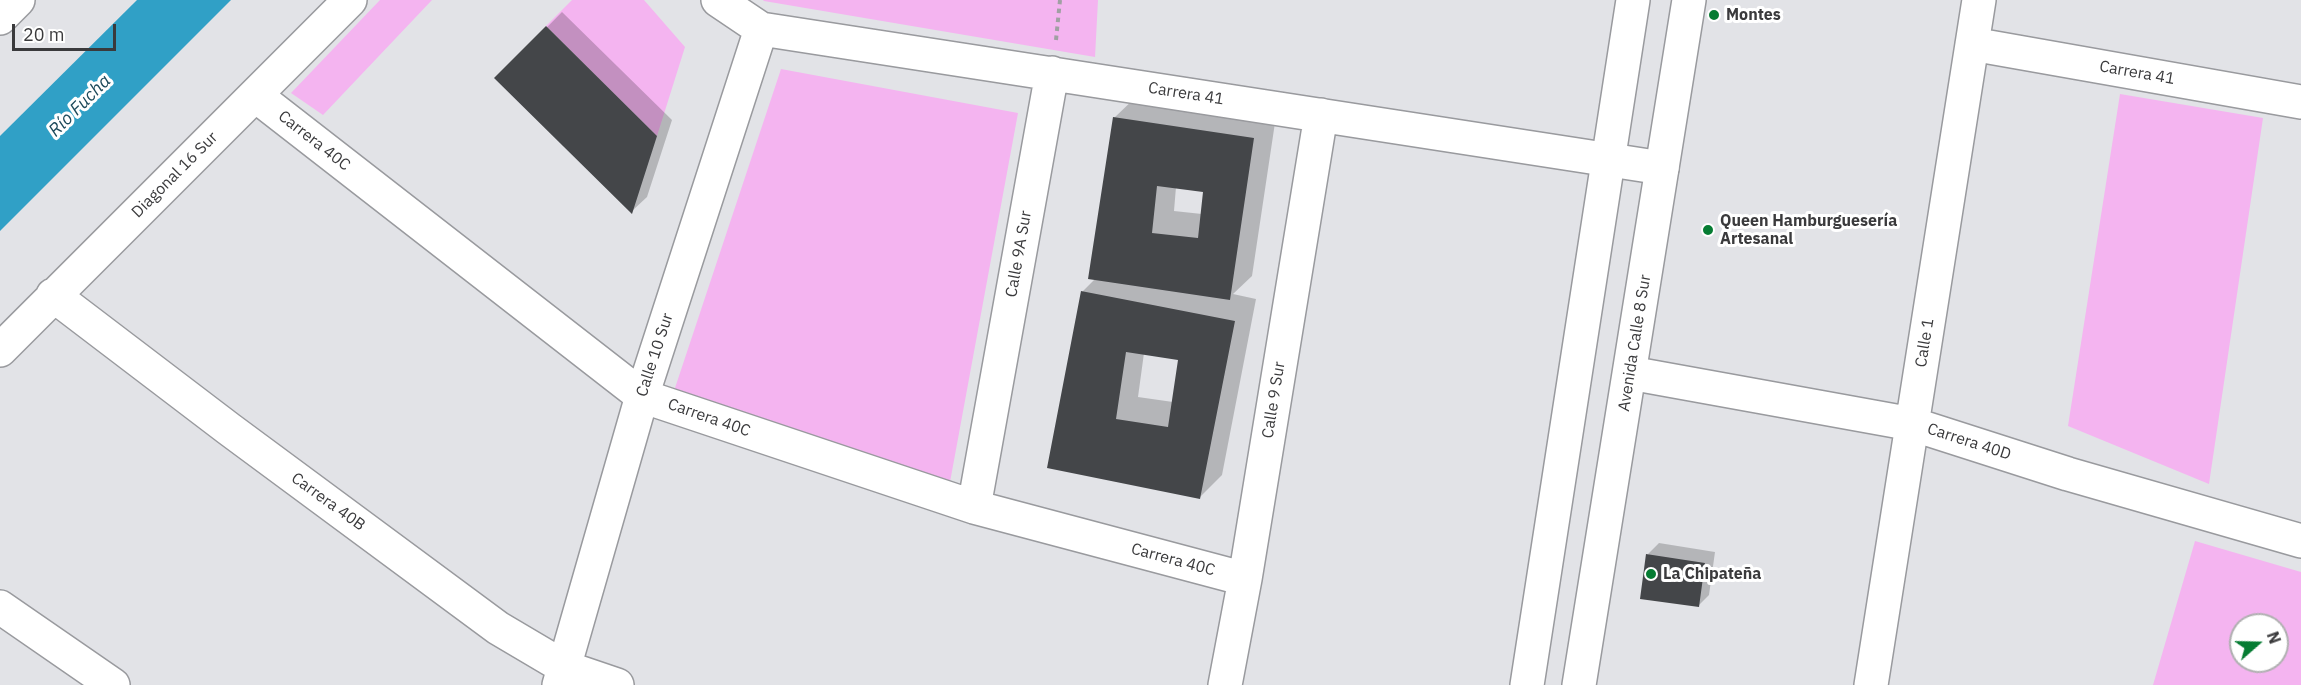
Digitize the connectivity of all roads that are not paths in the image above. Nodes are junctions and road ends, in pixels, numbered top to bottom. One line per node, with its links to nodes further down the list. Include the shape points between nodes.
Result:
1 (18, 0): 7 (street)
2 (350, 0): 11 (street, Diagonal 16 Sur)
3 (718, 0): 8 (street, Carrera 41)
4 (1633, 0): 14 (street)
5 (1689, 0): 15 (street, Avenida Calle 8 Sur)
6 (1979, 0): 9 (street, Calle 1)
7 (0, 18)
8 (761, 29): 10 (street, Carrera 41); 19 (street, Calle 10 Sur)
9 (1972, 44): 12 (street, Carrera 41); 20 (street, Calle 1)
10 (1052, 73): 13 (street, Carrera 41); 21 (street, Calle 9A Sur)
11 (255, 95): 16 (street, Diagonal 16 Sur); 19 (street, Carrera 40C)
12 (2301, 102)
13 (1321, 115): 14 (street, Carrera 41); 23 (street, Calle 9 Sur)
14 (1608, 159): 15 (street, Carrera 41); 29 (street)
15 (1662, 168): 18 (street, Avenida Calle 8 Sur)
16 (53, 295): 17 (street, Diagonal 16 Sur); 25 (street, Carrera 40B)
17 (0, 350)
18 (1630, 373): 20 (street, Carrera 40D); 30 (street, Avenida Calle 8 Sur)
19 (642, 396): 21 (street, Carrera 40C); 25 (street, Calle 10 Sur)
20 (1912, 424): 22 (street, Carrera 40D, via 2067,474); 31 (street, Calle 1)
21 (974, 507): 23 (street, Carrera 40C)
22 (2301, 541)
23 (1245, 579): 28 (street, Calle 9 Sur)
24 (0, 607): 26 (street)
25 (562, 676): 27 (street, Carrera 40B)
26 (113, 685)
27 (617, 685)
28 (1225, 685)
29 (1527, 685)
30 (1579, 685)
31 (1871, 685)

